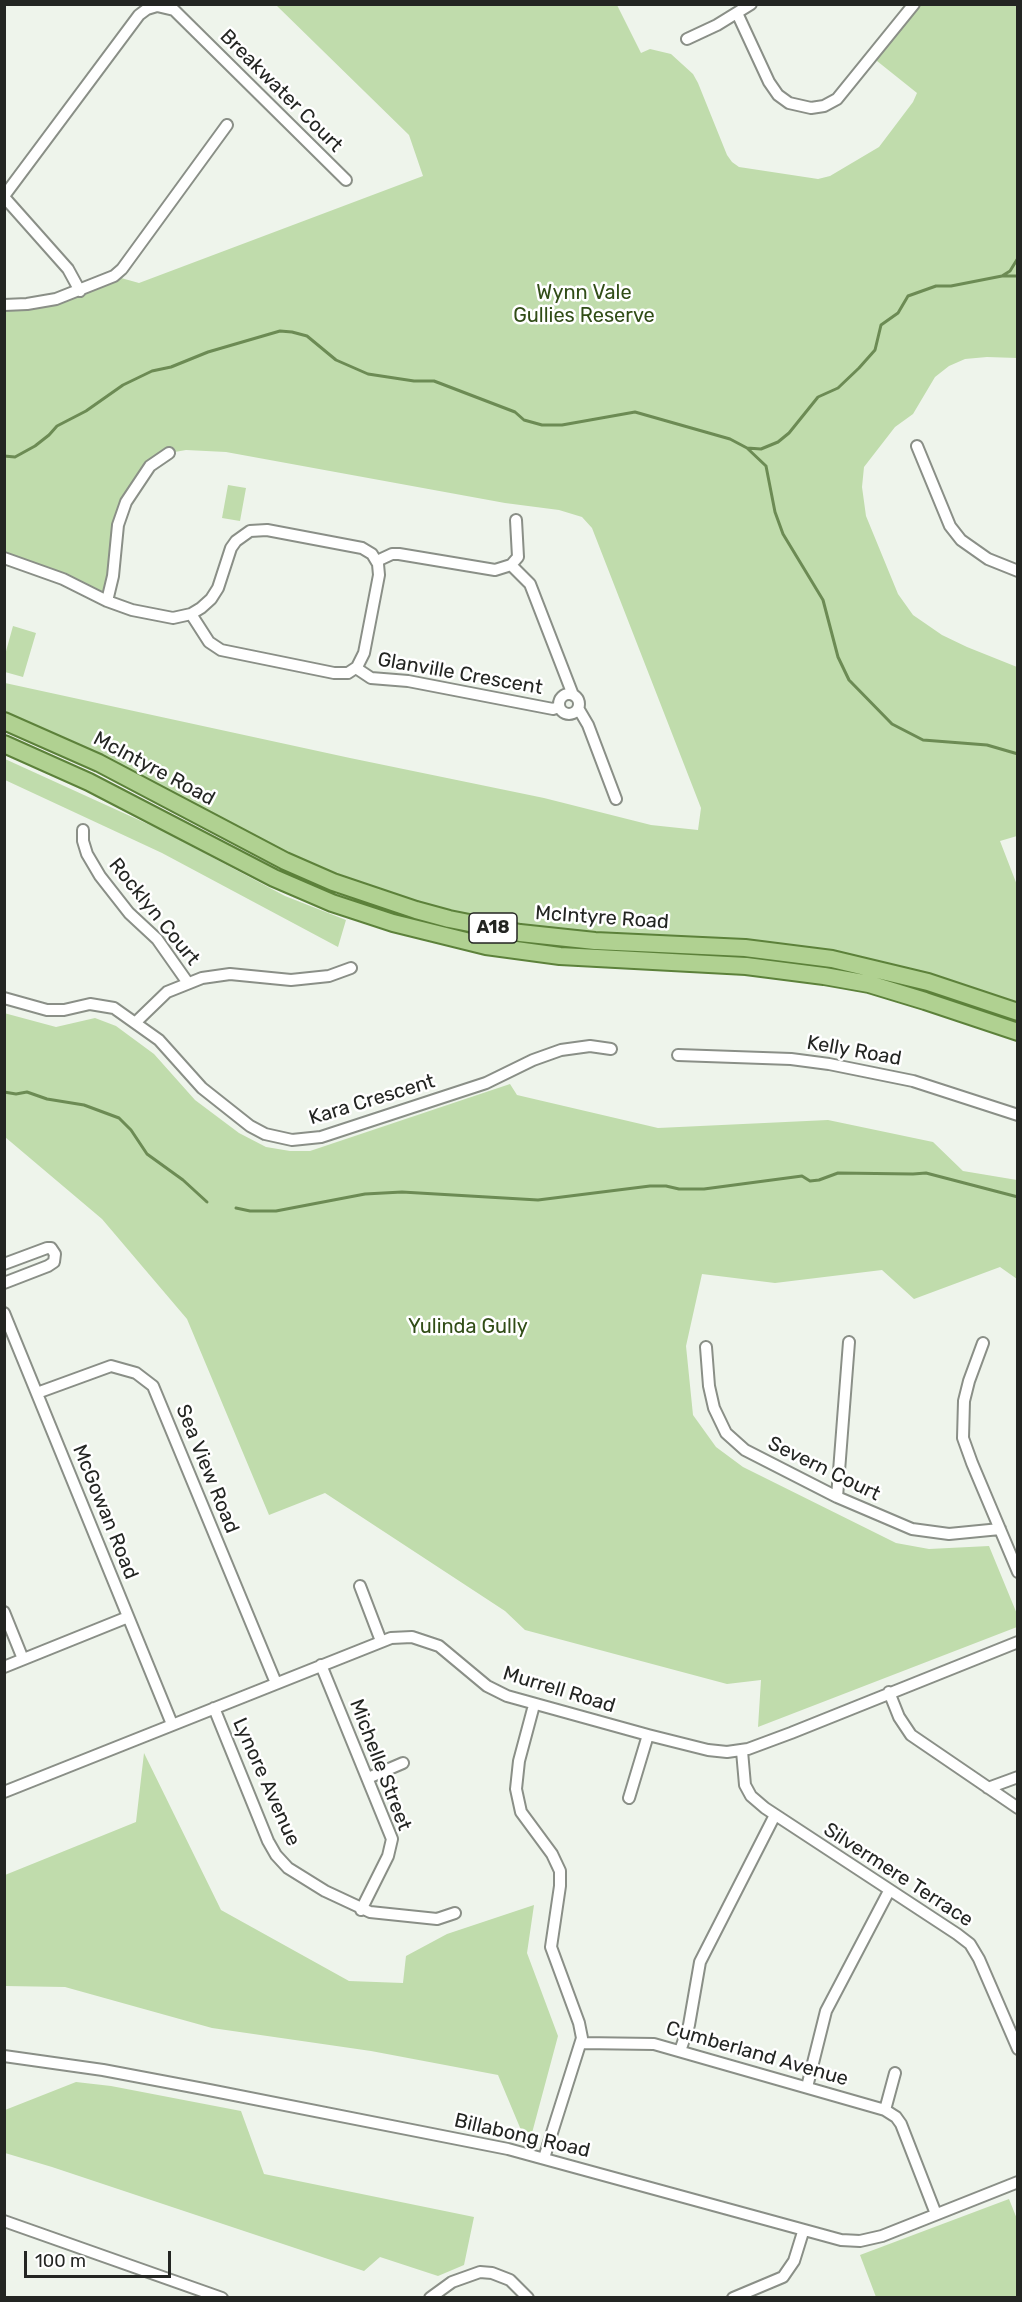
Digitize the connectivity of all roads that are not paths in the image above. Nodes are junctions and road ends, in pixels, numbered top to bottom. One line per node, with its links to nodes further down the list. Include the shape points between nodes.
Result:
1 (751, 4): 3 (street)
2 (914, 4): 3 (street, via 837,99 810,108 789,103 778,95)
3 (737, 13): 4 (street)
4 (687, 39)
5 (227, 125): 8 (street, via 122,269 104,282)
6 (346, 180): 7 (street, Breakwater Court, via 174,10 157,6 140,15)
7 (4, 197): 8 (street, via 68,269)
8 (80, 291): 9 (street, via 44,302)
9 (4, 305)
10 (917, 446): 16 (street, via 950,526 961,540)
11 (169, 453): 17 (street, via 150,466 126,502 118,525)
12 (516, 520): 15 (street, via 518,557)
13 (4, 558): 17 (street, via 63,579)
14 (377, 561): 15 (street, via 399,554 495,570); 18 (street, via 362,548 267,530 250,531 231,548 211,599); 19 (street, via 379,575 364,653)
15 (512, 565): 20 (street, Glanville Crescent, via 530,584)
16 (1017, 571)
17 (107, 601): 18 (street, via 173,618)
18 (191, 614): 19 (street, via 209,642 221,650 340,674)
19 (356, 668): 21 (street, Glanville Crescent, via 371,678)
20 (573, 695): 21 (street, via 562,696); 22 (street)
21 (559, 707): 22 (street, via 571,714)
22 (578, 708): 25 (street)
23 (4, 721): 30 (main road, McIntyre Road / A18, via 99,763 285,861 416,910 520,933 745,948 832,959 928,982)
24 (4, 744): 32 (main road, McIntyre Road / A18, via 89,782 274,879 384,921 525,952 746,966 824,976 869,984)
25 (616, 799)
26 (83, 830): 28 (street, Rocklyn Court, via 87,854 100,876 129,913 157,939)
27 (351, 968): 28 (street, via 291,980 221,974)
28 (188, 982): 31 (street, via 161,996)
29 (4, 998): 31 (street, Kara Crescent, via 47,1011 103,1005)
30 (1017, 1012)
31 (136, 1022): 33 (street, Kara Crescent, via 165,1045 202,1089 250,1126 292,1140 321,1137 486,1083 561,1050 590,1046)
32 (1017, 1032)
33 (610, 1049)
34 (678, 1055): 35 (street, Kelly Road, via 791,1059 839,1066 914,1081)
35 (1017, 1115)
36 (4, 1264): 37 (street, via 47,1248 56,1257 48,1266)
37 (4, 1283)
38 (4, 1313): 42 (street, McGowan Road)
39 (849, 1342): 43 (street)
40 (983, 1343): 44 (street, via 964,1401 963,1438)
41 (706, 1347): 43 (street, Severn Court, via 711,1396 726,1433 752,1455)
42 (37, 1393): 48 (street, McGowan Road); 54 (street, Sea View Road, via 111,1366 136,1373 153,1386)
43 (837, 1497): 44 (street, Severn Court, via 912,1529 948,1534)
44 (1000, 1529): 45 (street)
45 (1017, 1572)
46 (360, 1586): 49 (street)
47 (4, 1612): 51 (street)
48 (128, 1617): 51 (street); 58 (street, McGowan Road)
49 (381, 1641): 52 (street, Murrell Road); 56 (street, Murrell Road, via 412,1637 431,1642 487,1686)
50 (1017, 1642): 55 (street, Murrell Road)
51 (23, 1659): 53 (street)
52 (321, 1665): 54 (street, Murrell Road); 63 (street, Michelle Street)
53 (4, 1667)
54 (276, 1683): 57 (street, Murrell Road)
55 (889, 1692): 60 (street, Murrell Road); 64 (street, via 911,1736)
56 (534, 1705): 59 (street, Murrell Road); 73 (street, via 516,1789 521,1812 560,1871 551,1947 579,2023)
57 (214, 1708): 58 (street, Murrell Road); 70 (street, Lynore Avenue, via 276,1855 305,1880)
58 (172, 1724): 65 (street, Murrell Road)
59 (648, 1735): 60 (street, Murrell Road, via 708,1750); 66 (street)
60 (742, 1751): 68 (street, Silvermere Terrace, via 748,1791)
61 (403, 1763): 63 (street)
62 (1017, 1777): 64 (street)
63 (368, 1778): 70 (street, Michelle Street, via 392,1843)
64 (988, 1788): 67 (street)
65 (4, 1792)
66 (629, 1798)
67 (1017, 1808)
68 (775, 1815): 69 (street, Silvermere Terrace); 75 (street, via 700,1962)
69 (889, 1891): 72 (street, Silvermere Terrace, via 970,1944); 78 (street, via 826,2011)
70 (361, 1910): 71 (street, Lynore Avenue, via 421,1919)
71 (455, 1913)
72 (1015, 2034): 74 (street, Silvermere Terrace)
73 (581, 2043): 75 (street, Cumberland Avenue, via 654,2043); 80 (street)
74 (1017, 2049)
75 (680, 2051): 78 (street, Cumberland Avenue)
76 (4, 2056): 80 (street, Billabong Road, via 103,2070)
77 (895, 2073): 79 (street)
78 (807, 2087): 79 (street, Cumberland Avenue)
79 (885, 2110): 82 (street, via 901,2124)
80 (544, 2158): 84 (street, Billabong Road)
81 (1017, 2181): 82 (street, Billabong Road)
82 (936, 2214): 84 (street, Billabong Road, via 860,2241)
83 (4, 2221): 85 (street)
84 (803, 2232): 88 (street, via 794,2261 783,2277)
85 (222, 2298)
86 (430, 2298): 87 (street, via 452,2282 480,2272 510,2280)
87 (528, 2298)
88 (733, 2298)

